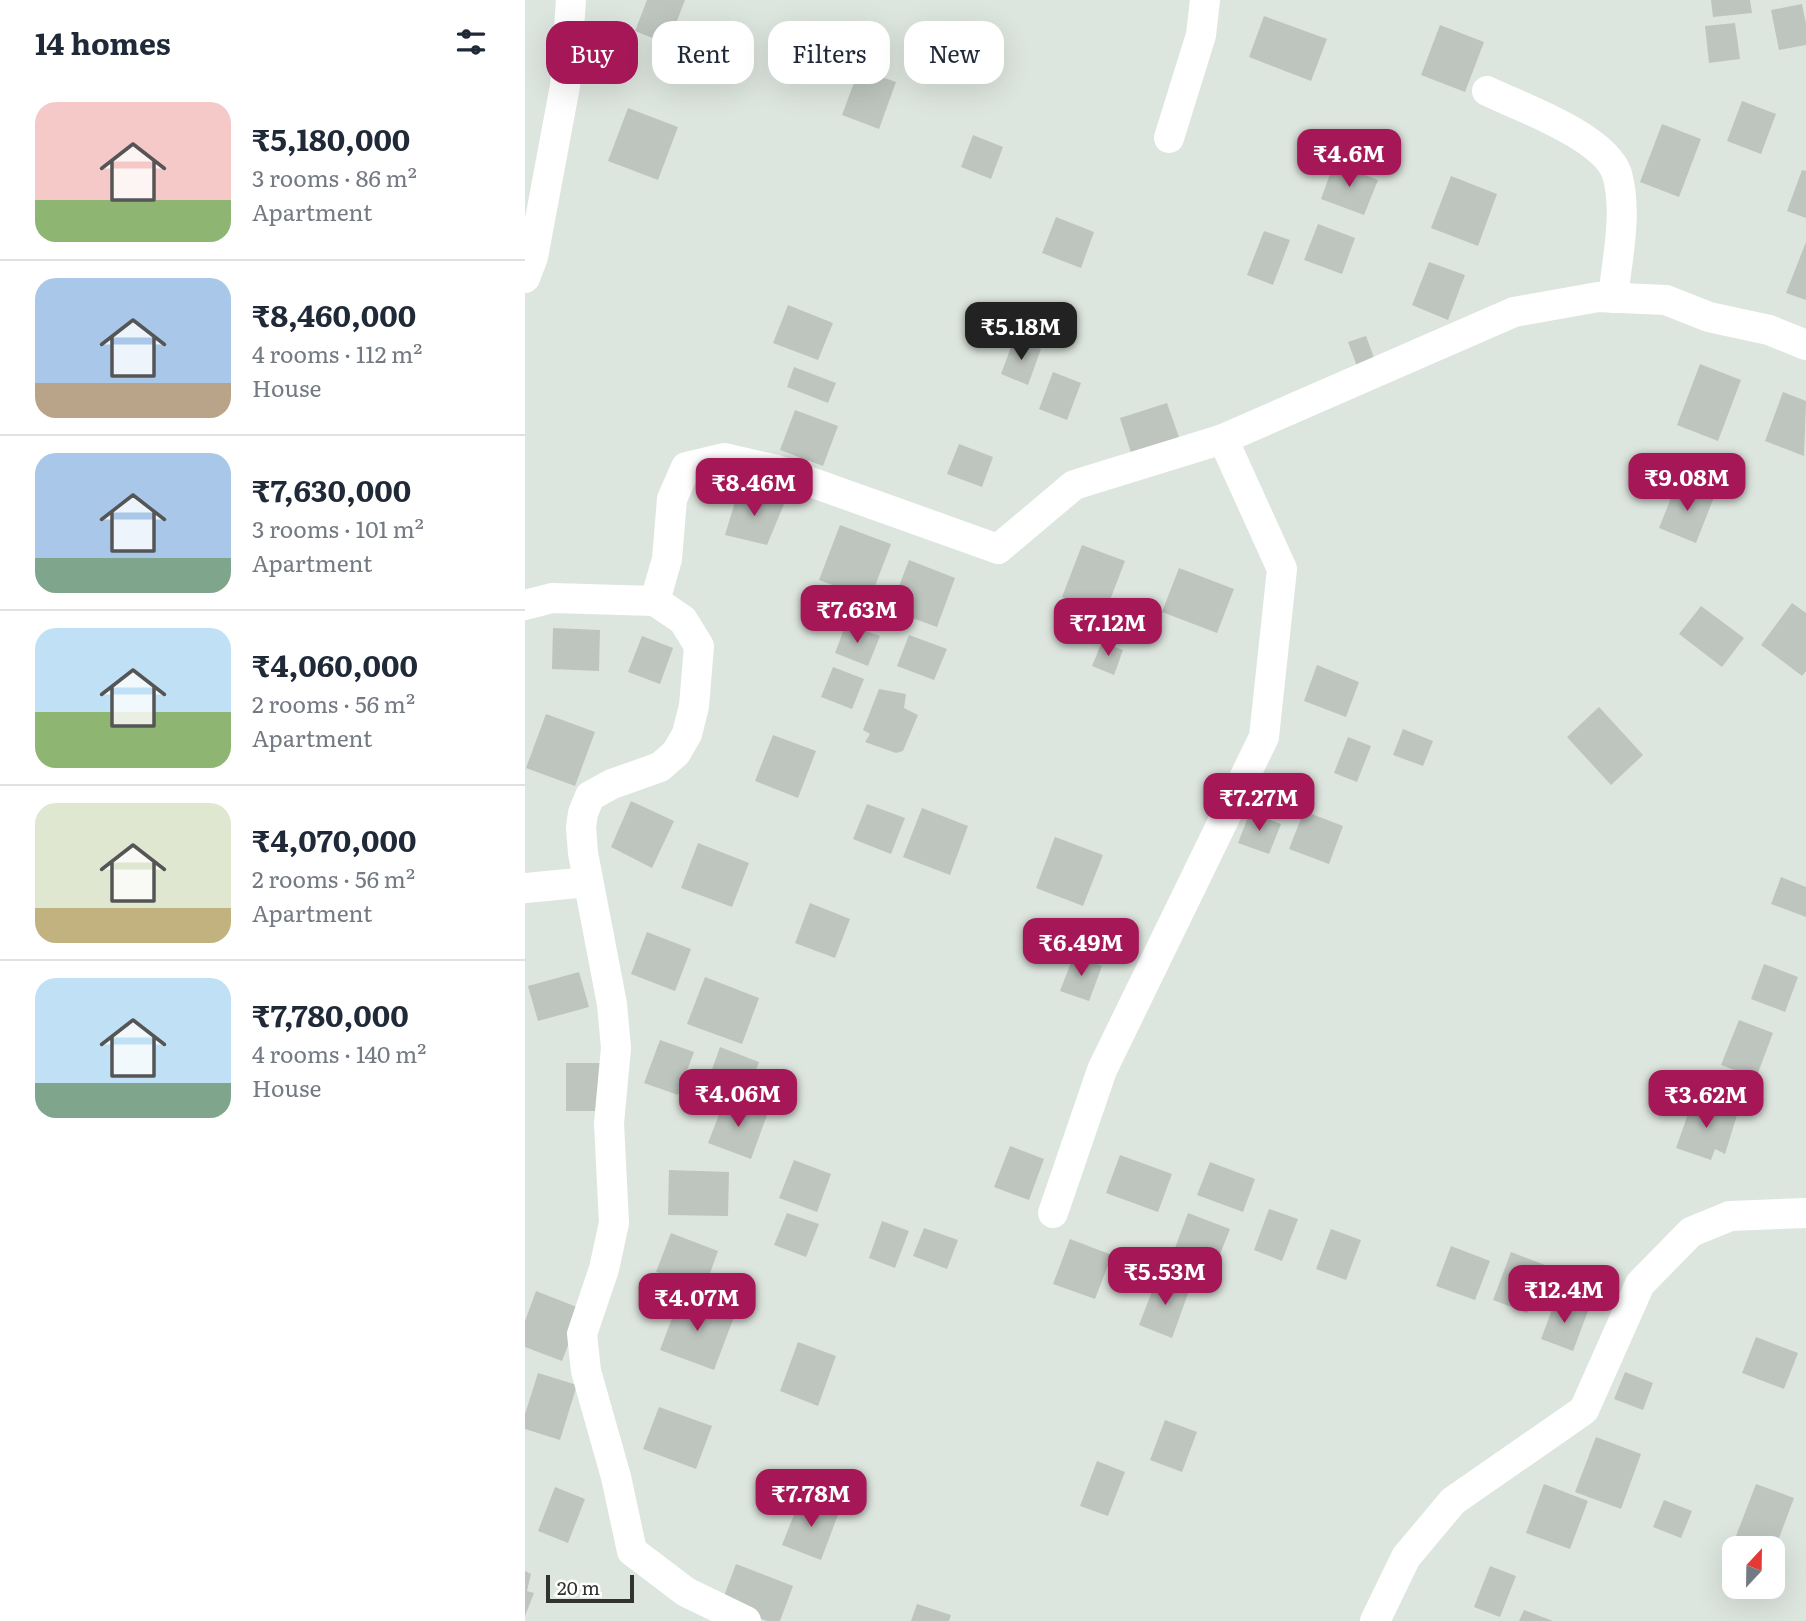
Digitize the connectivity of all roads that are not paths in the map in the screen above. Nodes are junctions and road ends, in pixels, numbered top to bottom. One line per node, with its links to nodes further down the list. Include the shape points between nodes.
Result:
1 (571, 0): 5 (street, via 565,86 533,257)
2 (1205, 0): 4 (street, via 1201,35)
3 (1487, 91): 6 (street, via 1562,125 1600,149 1616,172 1621,198)
4 (1169, 138)
5 (525, 278)
6 (1613, 298): 7 (street, via 1666,300); 8 (street, via 1514,312)
7 (1806, 345)
8 (1223, 439): 9 (street, via 1074,485 998,549 777,470 724,458 685,467 673,499 667,559); 13 (street, via 1282,569 1264,737 1102,1070)
9 (655, 601): 10 (street, via 552,598); 11 (street, via 683,620 699,646 694,706 687,734 676,753 660,767 590,796 581,827)
10 (525, 605)
11 (588, 882): 12 (street); 15 (street, via 616,1048 609,1123 614,1223 582,1334 586,1371 632,1551 686,1592)
12 (525, 888)
13 (1053, 1213)
14 (1806, 1213): 16 (street, via 1730,1216 1691,1232 1640,1284 1584,1410 1453,1501 1406,1557)
15 (746, 1621)
16 (1375, 1621)

